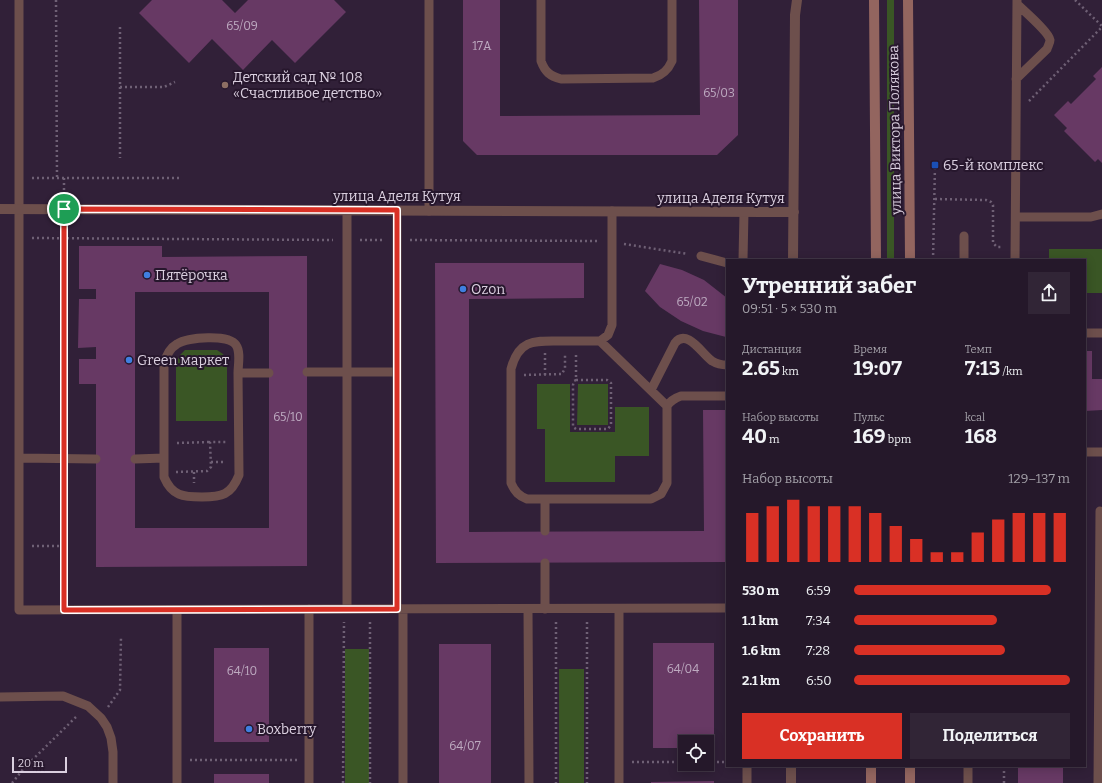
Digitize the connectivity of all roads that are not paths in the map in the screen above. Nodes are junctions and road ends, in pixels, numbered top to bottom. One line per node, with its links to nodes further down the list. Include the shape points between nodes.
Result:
1 (18, 0): 11 (lane)
2 (429, 0): 14 (lane)
3 (541, 0): 4 (lane, via 543,67 554,77 584,79 653,78 664,73 672,61)
4 (672, 0)
5 (797, 0): 17 (street)
6 (874, 0): 24 (main road, улица Виктора Полякова)
7 (908, 0): 25 (main road, улица Виктора Полякова)
8 (1017, 2): 9 (lane); 9 (lane, via 1046,32 1050,40 1046,49)
9 (1016, 79): 19 (lane)
10 (0, 209): 11 (street, улица Аделя Кутуя)
11 (18, 209): 12 (street, улица Аделя Кутуя); 43 (lane)
12 (347, 210): 13 (street, улица Аделя Кутуя); 34 (lane)
13 (397, 210): 14 (street, улица Аделя Кутуя); 35 (lane)
14 (429, 211): 15 (street, улица Аделя Кутуя)
15 (612, 211): 16 (street, улица Аделя Кутуя); 31 (lane, via 612,325 608,335)
16 (744, 212): 17 (street, улица Аделя Кутуя); 22 (lane)
17 (794, 212): 23 (street)
18 (1102, 214): 19 (lane, via 1091,217)
19 (1016, 217): 27 (lane)
20 (964, 236): 26 (lane)
21 (701, 256): 28 (lane)
22 (744, 259)
23 (794, 259)
24 (876, 259)
25 (910, 259)
26 (964, 259)
27 (1015, 259)
28 (726, 263)
29 (1086, 333): 30 (lane)
30 (1102, 333)
31 (600, 341): 38 (lane); 47 (lane, via 536,341 522,348 513,361 511,483 516,493 527,499)
32 (726, 365): 38 (lane, via 712,361 689,340 678,339)
33 (307, 372): 34 (lane)
34 (348, 372): 35 (lane); 53 (lane)
35 (397, 372): 54 (lane)
36 (238, 373): 37 (lane); 45 (lane, via 238,349 232,341 190,339 174,346 164,364); 45 (lane, via 239,475 236,484 216,498 185,498 174,492 164,477)
37 (269, 373)
38 (651, 390): 40 (lane)
39 (726, 396): 40 (lane, via 681,396 674,398)
40 (667, 406): 47 (lane, via 667,482 661,494 651,499)
41 (1086, 452): 42 (lane)
42 (1102, 452)
43 (19, 458): 46 (lane); 58 (lane, via 19,610)
44 (135, 458): 45 (lane)
45 (164, 458)
46 (96, 459)
47 (545, 499): 49 (lane)
48 (1100, 511): 76 (lane)
49 (545, 531)
50 (545, 563): 56 (lane)
51 (726, 608): 57 (lane)
52 (309, 609): 53 (lane); 58 (lane); 67 (lane)
53 (345, 609): 54 (lane)
54 (400, 609): 55 (lane); 68 (lane)
55 (528, 609): 56 (lane); 69 (lane)
56 (545, 609): 57 (lane)
57 (619, 609): 70 (lane)
58 (177, 610): 66 (lane)
59 (0, 697): 65 (lane, via 63,696 88,706 101,718 111,738)
60 (747, 767): 71 (lane)
61 (791, 767): 72 (street)
62 (871, 767): 73 (main road)
63 (910, 767): 74 (main road)
64 (968, 767): 75 (lane)
65 (113, 783)
66 (177, 783)
67 (309, 783)
68 (403, 783)
69 (529, 783)
70 (619, 783)
71 (747, 783)
72 (791, 783)
73 (871, 783)
74 (910, 783)
75 (968, 783)
76 (1098, 783)

